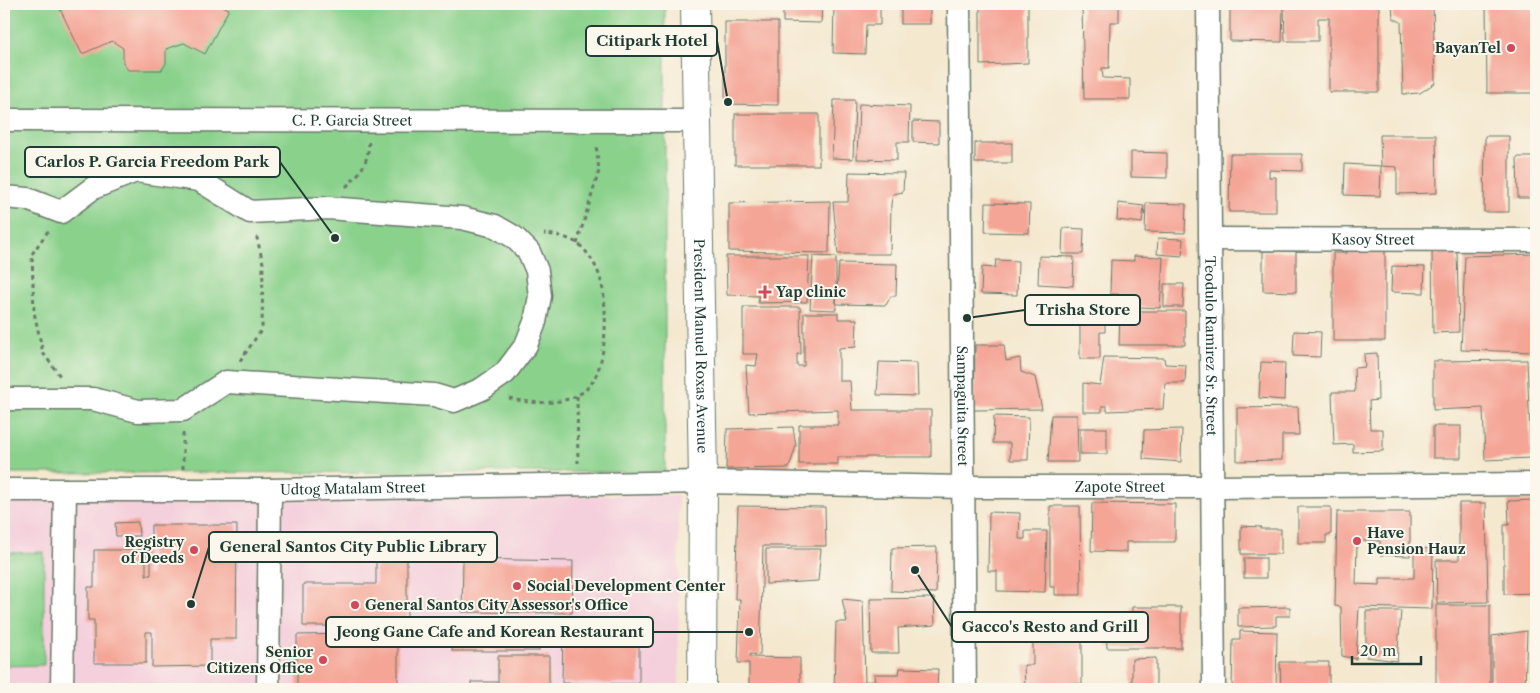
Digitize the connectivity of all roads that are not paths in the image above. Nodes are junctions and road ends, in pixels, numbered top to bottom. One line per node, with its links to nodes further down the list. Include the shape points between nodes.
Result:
1 (695, 4): 5 (main road, President Manuel Roxas Avenue)
2 (959, 4): 12 (street, Sampaguita Street)
3 (1208, 4): 7 (street, Teodulo Ramirez Sr. Street)
4 (4, 120): 5 (street, C. P. Garcia Street)
5 (698, 121): 10 (main road, President Manuel Roxas Avenue)
6 (4, 197): 9 (street, via 26,199 61,212 92,188 136,171 199,180 250,212 328,208 462,218 495,226 514,237 528,252 537,271 540,296 535,322 526,345 516,359 482,389 454,401 434,395 226,382 183,410 138,411 92,399)
7 (1211, 239): 8 (street, Kasoy Street); 13 (street, Teodulo Ramirez Sr. Street)
8 (1536, 240)
9 (4, 399)
10 (703, 482): 12 (street, Zapote Street); 16 (street, Udtog Matalam Street); 19 (main road, President Manuel Roxas Avenue)
11 (1536, 484): 13 (street, Zapote Street)
12 (964, 487): 13 (street, Zapote Street); 20 (street, Sampaguita Street)
13 (1212, 487): 21 (street, Teodulo Ramirez Sr. Street)
14 (4, 490): 15 (street, Udtog Matalam Street)
15 (65, 490): 16 (street, Udtog Matalam Street); 17 (street)
16 (270, 490): 18 (street)
17 (62, 689)
18 (268, 689)
19 (702, 689)
20 (966, 689)
21 (1214, 689)

